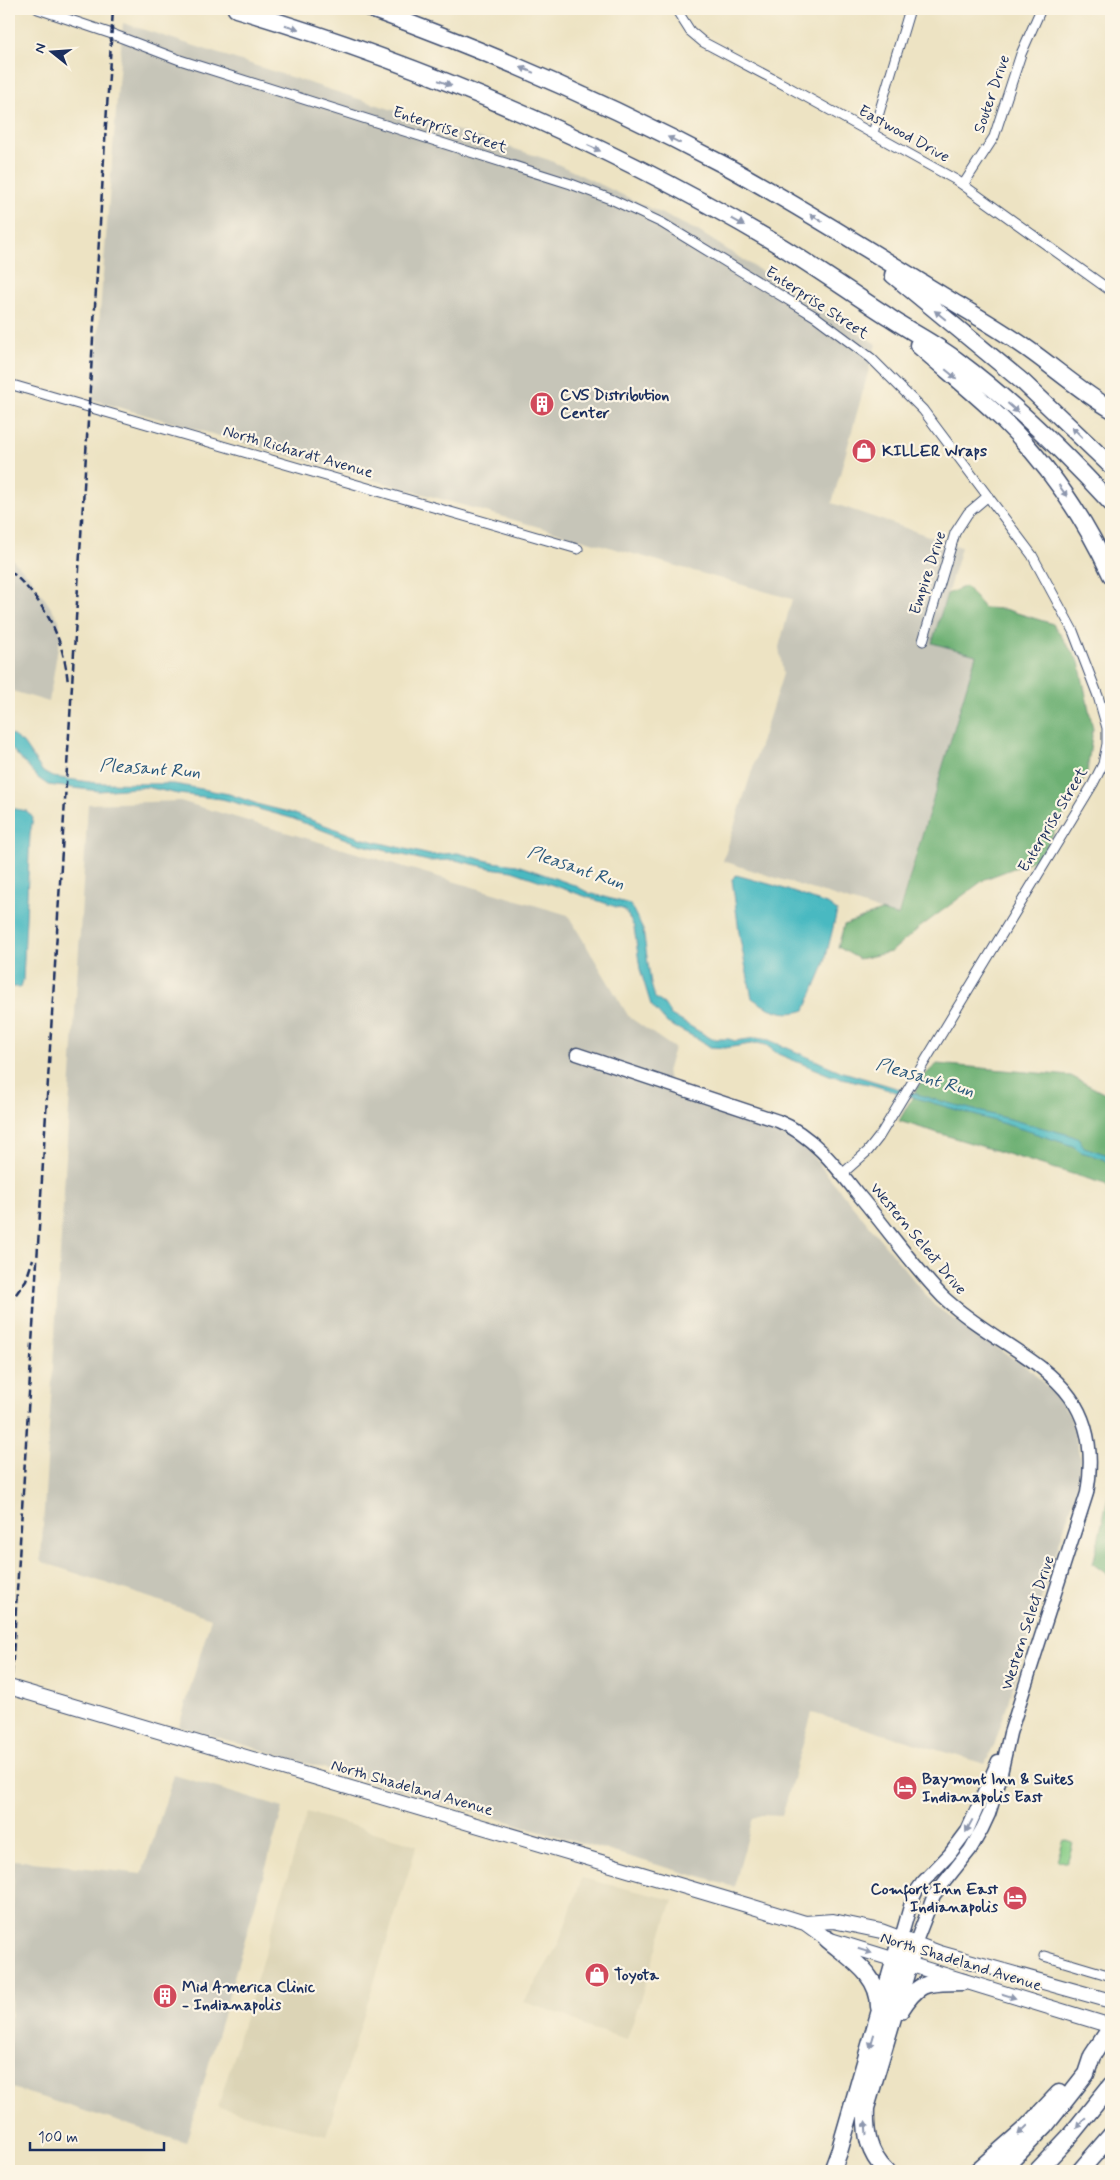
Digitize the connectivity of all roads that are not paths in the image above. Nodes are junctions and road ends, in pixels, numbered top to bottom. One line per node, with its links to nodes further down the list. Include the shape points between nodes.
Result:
1 (38, 9): 17 (street, Enterprise Street, via 180,60 571,184 647,216 816,317 871,358 923,410)
2 (236, 9): 12 (highway, one-way to 12, via 406,67 603,152 762,236)
3 (371, 9): 9 (highway, one-way to 3, via 746,177 618,112 516,66)
4 (910, 9): 7 (street)
5 (1041, 9): 8 (street, Souter Drive, via 1021,54 994,137)
6 (678, 11): 7 (street, Eastwood Drive, via 690,31 706,44)
7 (873, 133): 8 (street, Eastwood Drive)
8 (963, 185): 10 (street, Eastwood Drive)
9 (857, 244): 11 (highway); 16 (highway, one-way to 9, via 1024,383)
10 (1111, 291)
11 (950, 300): 14 (highway, via 1025,347); 15 (highway)
12 (889, 318): 18 (highway, one-way to 18, via 956,360 987,385); 20 (highway, one-way to 20, via 1002,419 1033,453 1084,522)
13 (9, 384): 19 (street, North Richardt Avenue)
14 (1111, 409)
15 (1111, 422)
16 (1111, 466)
17 (988, 496): 21 (street, Empire Drive, via 968,513 955,533); 23 (street, Enterprise Street, via 1032,556 1071,625 1098,696 1106,728 1103,764 1094,784 874,1144)
18 (1111, 503)
19 (578, 550)
20 (1111, 575)
21 (923, 641)
22 (577, 1054): 23 (street, Western Select Drive, via 782,1123 812,1142)
23 (842, 1174): 25 (street, Western Select Drive, via 943,1298 1047,1371 1071,1398 1084,1425 1091,1460 1087,1494)
24 (9, 1687): 26 (main road, North Shadeland Avenue)
25 (1010, 1733): 28 (street, Western Select Drive, via 999,1782 982,1830 959,1866 934,1895); 28 (street, Western Select Drive, one-way to 28, via 967,1831 914,1896)
26 (805, 1923): 27 (main road, North Shadeland Avenue); 28 (main road, North Shadeland Avenue, via 833,1920 882,1931)
27 (826, 1939): 30 (main road, North Shadeland Avenue, one-way to 30); 34 (highway, via 867,1972 874,1982)
28 (908, 1941): 30 (highway); 33 (main road, North Shadeland Avenue)
29 (1044, 1956): 31 (street)
30 (902, 1962): 32 (main road, North Shadeland Avenue); 34 (highway)
31 (1111, 1976)
32 (963, 1982): 34 (highway, via 920,1986); 35 (main road, North Shadeland Avenue, one-way to 35)
33 (1111, 2000)
34 (884, 2025): 39 (highway, one-way to 39); 40 (highway, one-way to 34, via 869,2146 866,2117)
35 (1111, 2027): 36 (highway)
36 (1092, 2056): 41 (highway, one-way to 41, via 1026,2128); 42 (highway, via 1086,2074 1057,2111)
37 (1111, 2085): 43 (highway, one-way to 43)
38 (1111, 2135): 44 (highway)
39 (832, 2171)
40 (886, 2171)
41 (977, 2171)
42 (1001, 2171)
43 (1037, 2171)
44 (1080, 2171)

